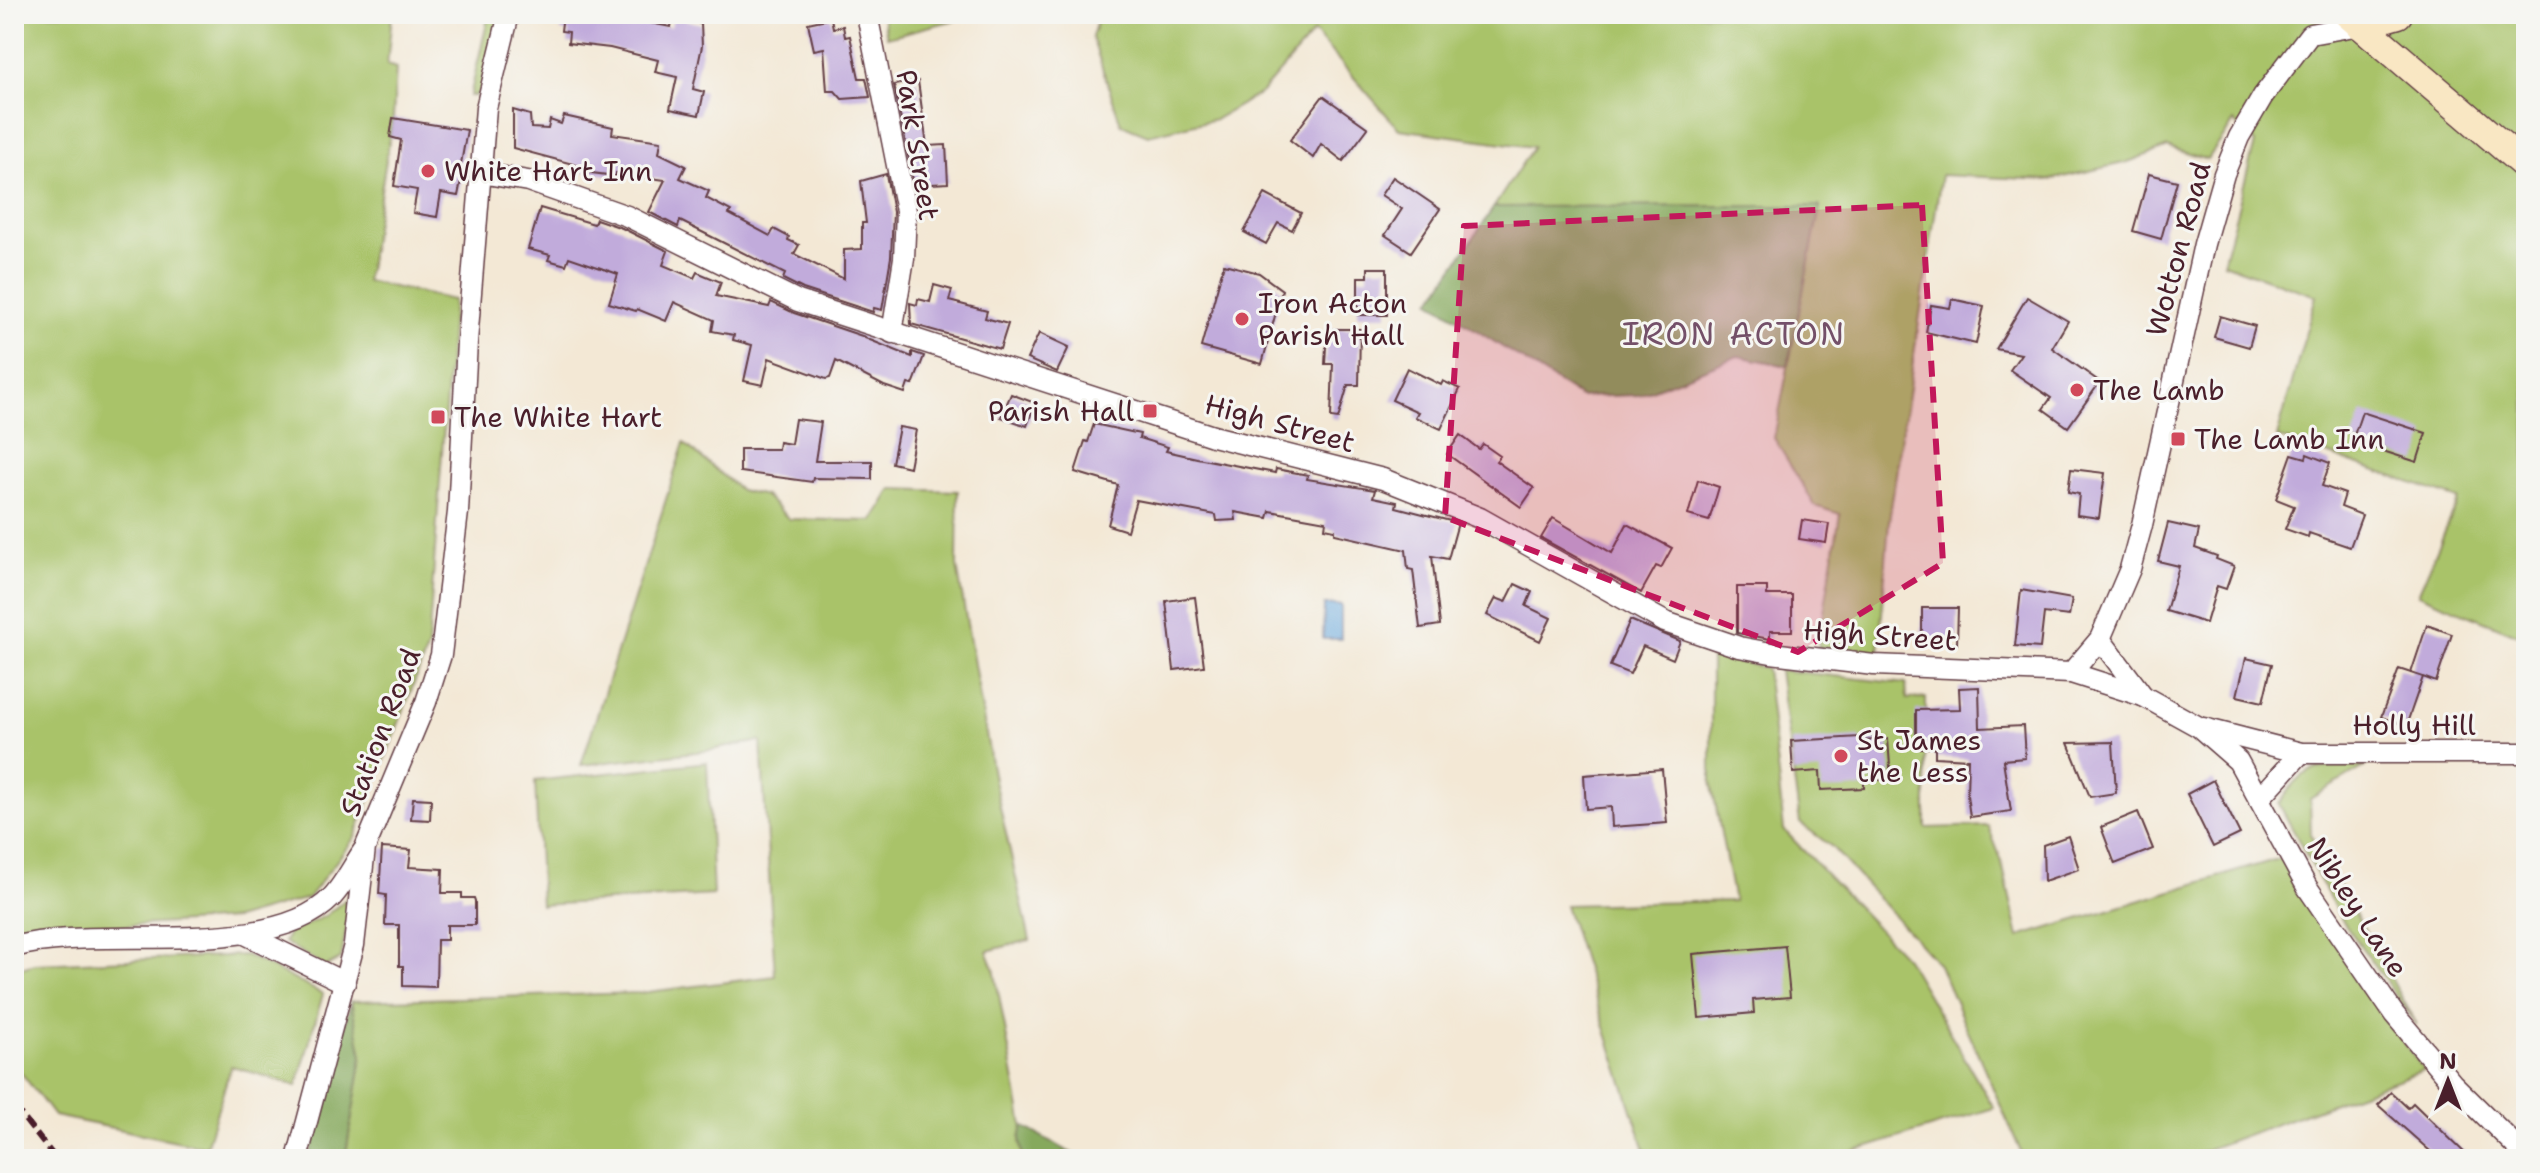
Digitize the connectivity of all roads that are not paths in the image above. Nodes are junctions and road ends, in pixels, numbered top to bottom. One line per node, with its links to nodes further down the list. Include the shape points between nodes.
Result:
1 (509, 14): 6 (street, Station Road, via 486,108)
2 (867, 14): 7 (street, Park Street, via 906,211)
3 (2398, 14): 4 (main road)
4 (2354, 19): 5 (main road); 8 (street, Wotton Road, via 2310,34 2239,137 2204,244 2130,569)
5 (2526, 166)
6 (481, 173): 7 (street, High Street, via 528,181 627,216 798,301); 15 (street, Station Road, via 458,512 441,655)
7 (892, 333): 9 (street, High Street, via 1213,436 1383,479 1480,518 1665,622 1739,647 1874,665)
8 (2100, 639): 9 (street, Wotton Road); 10 (street, Nibley Lane)
9 (2071, 673): 10 (street, Nibley Lane)
10 (2143, 696): 11 (street, Nibley Lane)
11 (2199, 727): 12 (street, Holly Hill); 14 (street, Nibley Lane, via 2238,761)
12 (2301, 753): 13 (street, Holly Hill); 14 (street)
13 (2526, 753)
14 (2259, 799): 19 (street, Nibley Lane, via 2307,887 2394,1014 2452,1083)
15 (365, 848): 16 (street, via 331,898 297,920); 18 (street, Station Road)
16 (245, 934): 17 (street); 18 (street)
17 (14, 947)
18 (345, 983): 20 (street, Station Road)
19 (2526, 1156)
20 (297, 1159)

